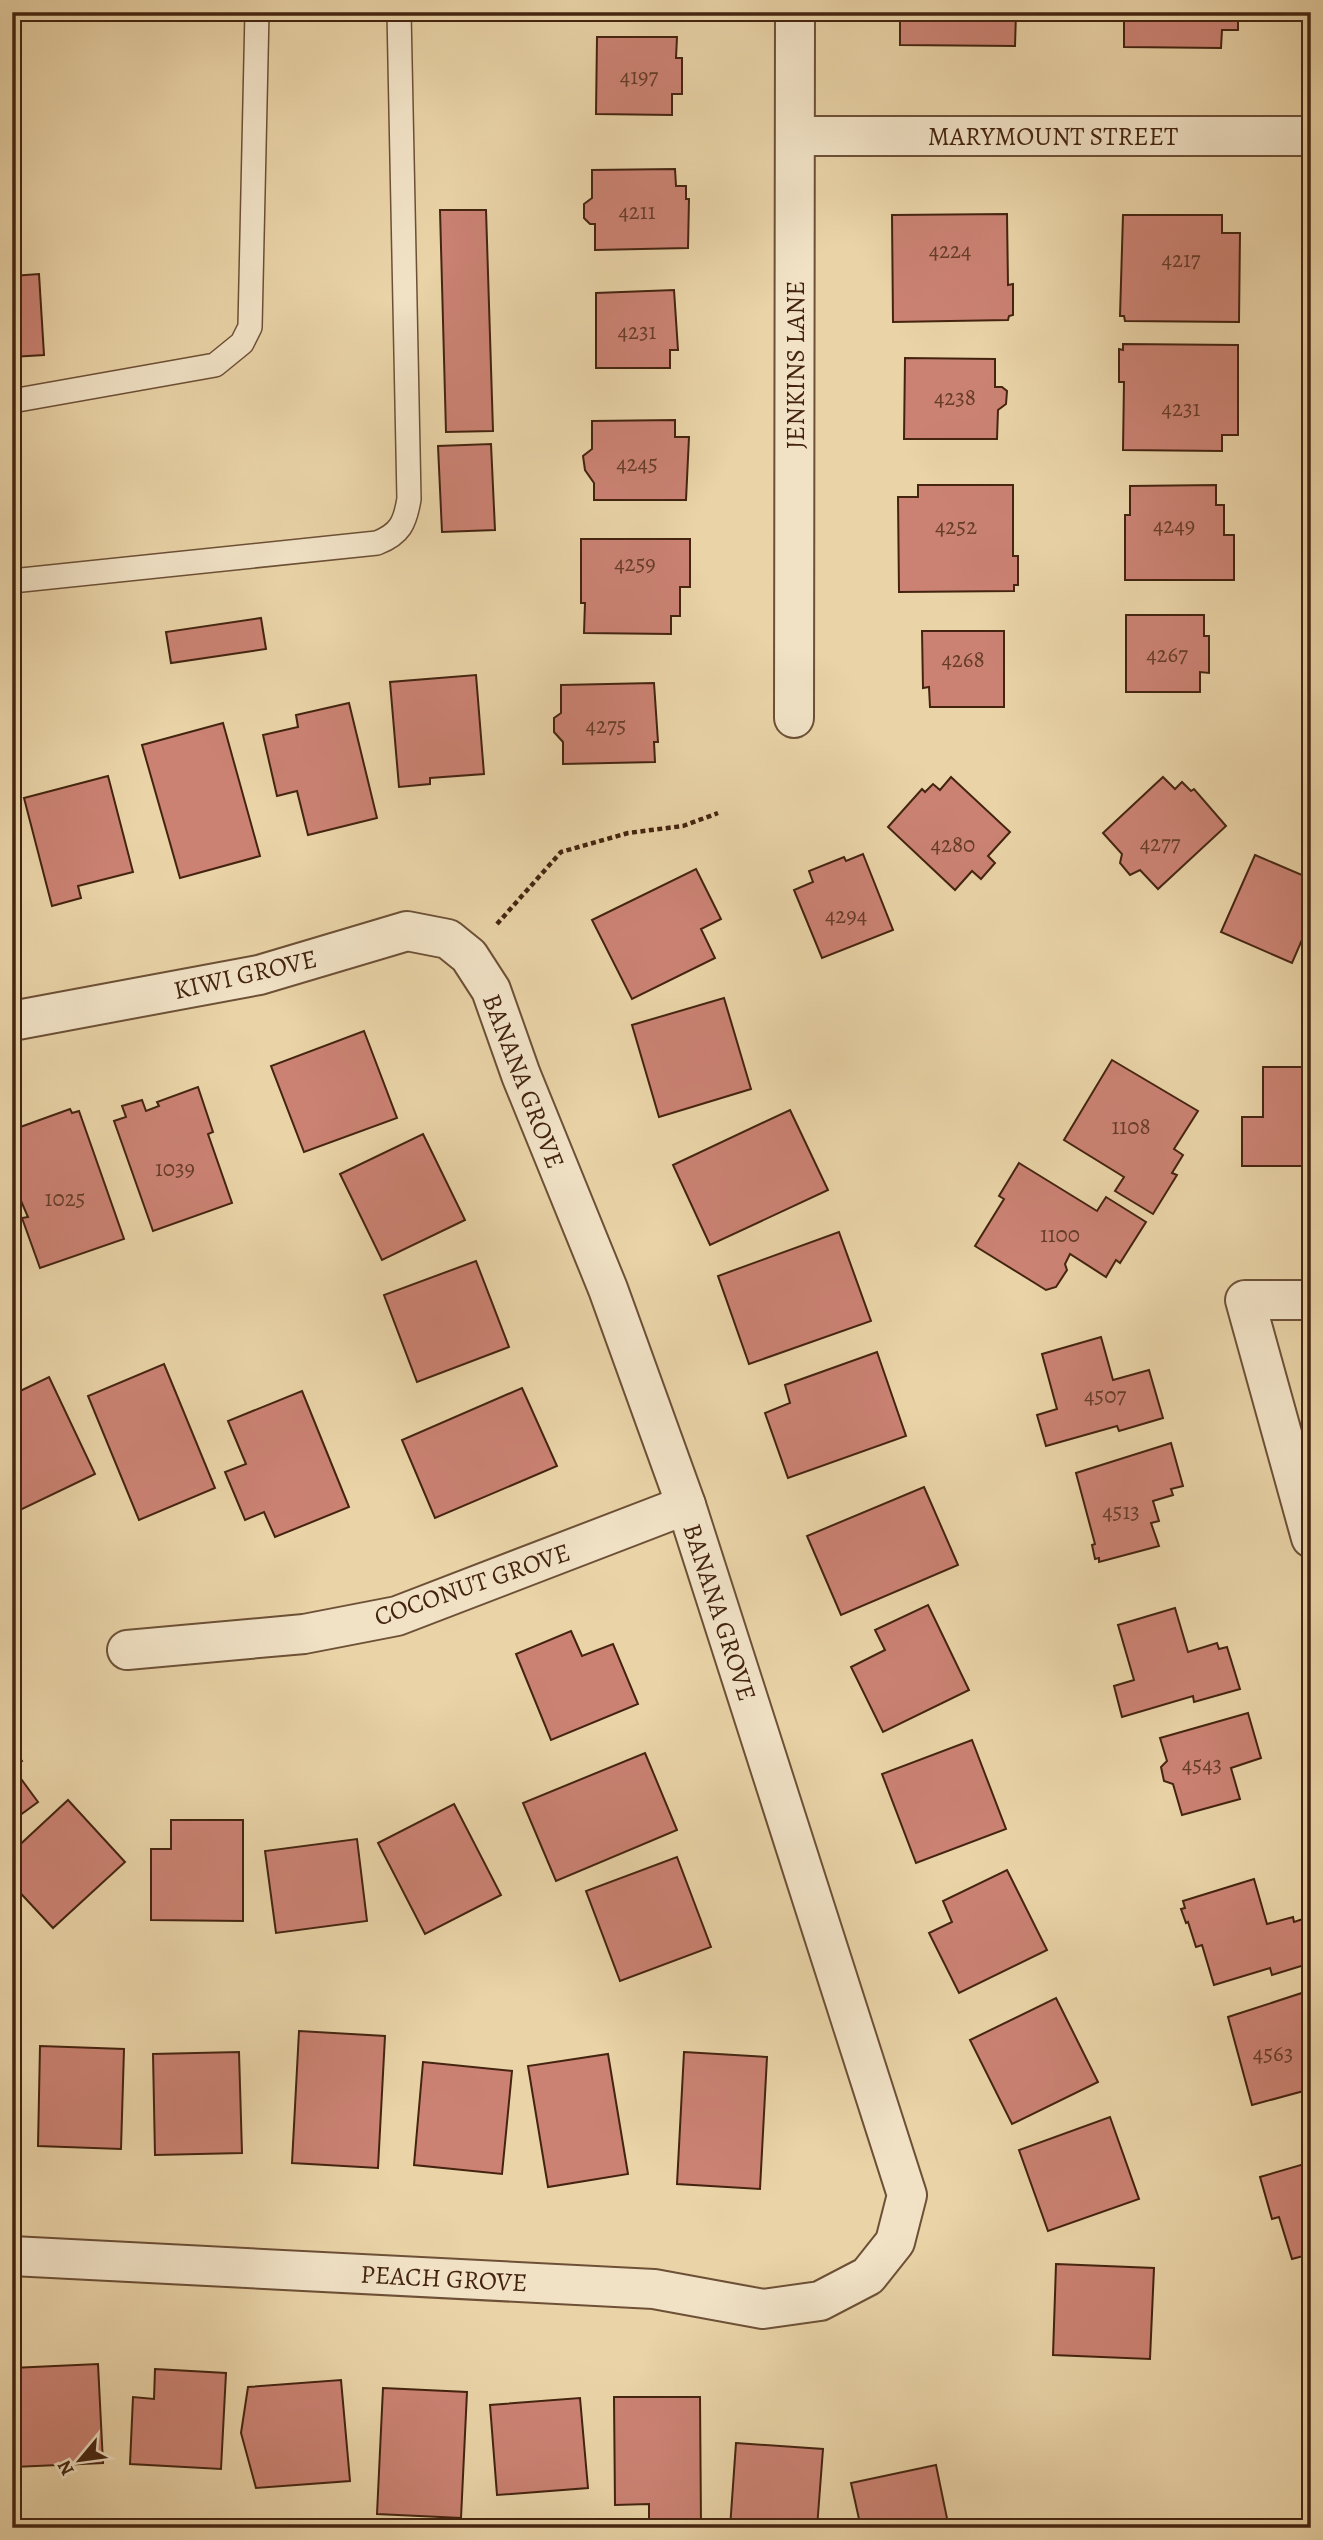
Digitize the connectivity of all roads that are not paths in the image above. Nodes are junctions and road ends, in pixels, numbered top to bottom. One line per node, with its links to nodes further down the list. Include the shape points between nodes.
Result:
1 (257, 12): 6 (lane, via 250,327 242,343 215,365)
2 (399, 12): 7 (lane, via 409,499 405,524 377,543)
3 (795, 12): 4 (street, JENKINS LANE)
4 (795, 136): 5 (street, MARYMOUNT STREET); 8 (street, JENKINS LANE)
5 (1311, 136)
6 (12, 401)
7 (12, 581)
8 (794, 718)
9 (469, 956): 10 (street, KIWI GROVE, via 448,939 407,931 259,975); 12 (street, BANANA GROVE, via 491,990 608,1289)
10 (12, 1021)
11 (1311, 1300): 13 (street, via 1245,1300)
12 (686, 1505): 14 (street, COCONUT GROVE, via 397,1616 303,1634); 16 (street, BANANA GROVE, via 907,2195 895,2242)
13 (1311, 1538)
14 (127, 1650)
15 (12, 2256): 16 (street, PEACH GROVE, via 654,2289 763,2309 820,2301)
16 (868, 2276)

